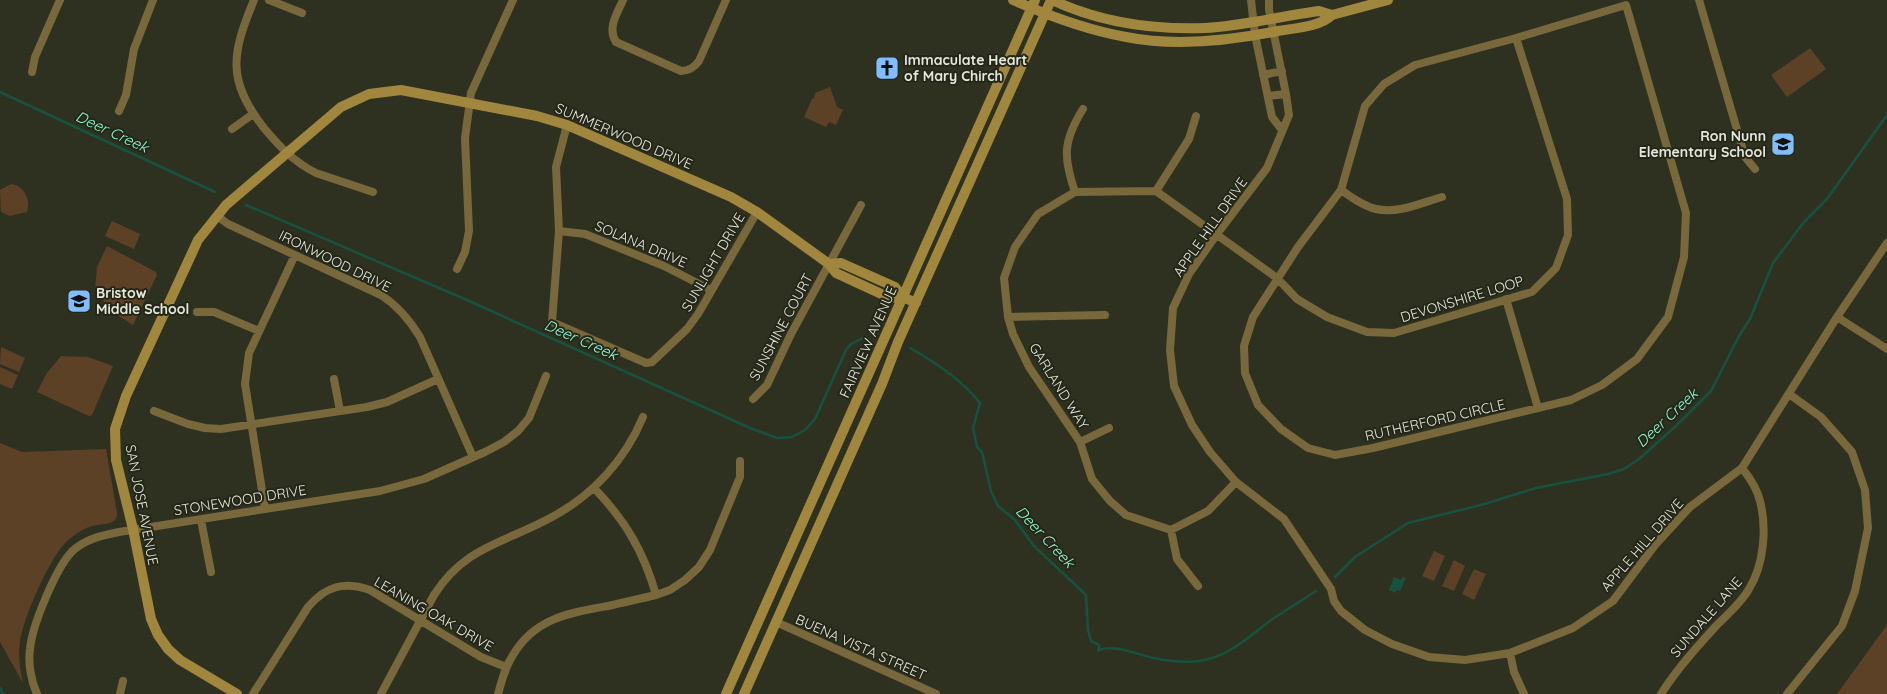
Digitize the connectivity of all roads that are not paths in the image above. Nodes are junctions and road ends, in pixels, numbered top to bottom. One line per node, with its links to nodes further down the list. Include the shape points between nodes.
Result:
1 (60, 0): 24 (street, via 35,57)
2 (153, 0): 30 (street, via 134,49 126,96)
3 (254, 0): 31 (street, via 239,40 236,59 240,87)
4 (269, 0): 15 (street)
5 (512, 0): 28 (street, via 471,93)
6 (623, 0): 7 (street, via 612,28 616,42 671,68 686,71 699,61)
7 (726, 0)
8 (1013, 0): 14 (street)
9 (1052, 0): 16 (street, FAIRVIEW AVENUE); 19 (street, via 1085,13 1129,24 1206,28)
10 (1251, 0): 19 (street)
11 (1269, 0): 18 (street, APPLE HILL DRIVE)
12 (1388, 0): 17 (street)
13 (1699, 0): 37 (street, via 1745,157)
14 (1033, 4): 16 (street); 54 (street, FAIRVIEW AVENUE)
15 (302, 13)
16 (1045, 13): 21 (street, via 1127,38 1207,42); 56 (street, FAIRVIEW AVENUE)
17 (1332, 15): 18 (street, via 1319,11); 20 (street, via 1326,21)
18 (1271, 18): 19 (street); 20 (street, APPLE HILL DRIVE)
19 (1253, 22): 21 (street)
20 (1274, 32): 21 (street); 23 (street, APPLE HILL DRIVE)
21 (1255, 35): 25 (street)
22 (1516, 38): 38 (street, RUTHERFORD CIRCLE, via 1415,65 1384,84 1365,106); 55 (street, DEVONSHIRE LOOP, via 1567,199 1568,235 1556,268 1532,292); 68 (street, RUTHERFORD CIRCLE, via 1626,5 1686,213 1684,257 1668,317 1637,359 1602,385 1571,400)
23 (1282, 71): 25 (street); 26 (street, APPLE HILL DRIVE)
24 (32, 72)
25 (1263, 75): 27 (street)
26 (1286, 94): 27 (street); 35 (street, APPLE HILL DRIVE, via 1289,115)
27 (1268, 96): 35 (street, via 1272,117)
28 (470, 102): 33 (street, SUMMERWOOD DRIVE); 36 (street, SUMMERWOOD DRIVE, via 401,90 369,94 341,107); 51 (street, via 465,138 469,231 465,252)
29 (1083, 109): 41 (street, via 1072,127 1067,148 1067,168)
30 (119, 111)
31 (253, 114): 34 (street); 36 (street)
32 (1196, 116): 39 (street, via 1189,139)
33 (567, 125): 44 (street, SUMMERWOOD DRIVE, via 731,197); 46 (street, via 556,166)
34 (232, 129)
35 (1282, 130): 47 (street, APPLE HILL DRIVE, via 1267,168)
36 (286, 153): 40 (street, via 316,173); 45 (street, SAN JOSE AVENUE)
37 (1755, 169)
38 (1341, 190): 42 (street, via 1376,209 1399,209); 52 (street, RUTHERFORD CIRCLE)
39 (1156, 191): 41 (street); 47 (street)
40 (373, 192)
41 (1075, 192): 59 (street, GARLAND WAY, via 1038,214 1015,247 1004,278)
42 (1442, 196)
43 (862, 205): 50 (street, SUNSHINE COURT)
44 (757, 212): 50 (street, SUMMERWOOD DRIVE); 53 (street, SUNLIGHT DRIVE)
45 (217, 216): 49 (street, IRONWOOD DRIVE); 82 (street, SAN JOSE AVENUE, via 198,240 126,396 115,428 116,460)
46 (559, 231): 53 (street, SOLANA DRIVE, via 585,234 664,266); 53 (street, SUNLIGHT DRIVE, via 552,322 646,363 652,362 687,329)
47 (1217, 234): 52 (street, DEVONSHIRE LOOP); 78 (street, APPLE HILL DRIVE, via 1189,274 1173,308 1170,350 1174,386 1192,424 1210,452)
48 (1887, 243): 60 (street, APPLE HILL DRIVE)
49 (295, 255): 61 (street); 65 (street, IRONWOOD DRIVE, via 381,294 396,305 420,337)
50 (829, 264): 54 (street, SUMMERWOOD DRIVE, via 836,273 890,298); 67 (street, SUNSHINE COURT, via 767,385)
51 (456, 269)
52 (1277, 278): 55 (street, DEVONSHIRE LOOP, via 1297,299 1327,317 1367,332 1394,333); 68 (street, RUTHERFORD CIRCLE, via 1253,317 1244,346 1245,373 1258,406 1281,429 1308,448 1335,455)
53 (711, 290)
54 (903, 297): 56 (street, SUMMERWOOD DRIVE); 98 (street, FAIRVIEW AVENUE)
55 (1506, 299): 68 (street)
56 (916, 302): 88 (street, FAIRVIEW AVENUE)
57 (197, 312): 61 (street, via 214,312)
58 (1104, 315): 59 (street)
59 (1008, 317): 74 (street, GARLAND WAY, via 1029,367)
60 (1837, 317): 62 (street); 66 (street, APPLE HILL DRIVE)
61 (259, 331): 72 (street, via 246,369 245,384)
62 (1887, 349)
63 (546, 376): 75 (street, STONEWOOD DRIVE, via 528,418 518,431 504,442)
64 (334, 379): 70 (street)
65 (438, 379): 70 (street, via 387,402); 75 (street, IRONWOOD DRIVE)
66 (1789, 394): 77 (street, APPLE HILL DRIVE); 103 (street, via 1821,417 1852,452 1865,490 1868,528 1855,592 1842,626)
67 (754, 399)
68 (1538, 408)
69 (154, 411): 72 (street, via 205,428)
70 (340, 411): 72 (street)
71 (643, 417): 79 (street, via 627,448)
72 (252, 425): 80 (street)
73 (1109, 428): 74 (street)
74 (1080, 442): 83 (street, GARLAND WAY, via 1092,479 1110,501 1126,514)
75 (473, 457): 80 (street, STONEWOOD DRIVE, via 401,486)
76 (740, 461): 86 (street, via 740,477 710,550 685,580)
77 (1742, 468): 89 (street, APPLE HILL DRIVE, via 1690,507 1613,601 1574,628); 102 (street, SUNDALE LANE, via 1752,480 1760,500 1763,543 1759,567 1749,590 1684,660)
78 (1236, 482): 83 (street, via 1208,510); 89 (street, APPLE HILL DRIVE, via 1284,519 1331,589 1334,600 1365,630 1429,657 1465,660)
79 (594, 488): 86 (street, via 612,507 635,542 649,569); 87 (street, via 552,518 486,546 452,570)
80 (265, 509): 81 (street, STONEWOOD DRIVE)
81 (201, 520): 82 (street, STONEWOOD DRIVE); 84 (street)
82 (133, 529): 92 (street, STONEWOOD DRIVE, via 86,541 63,562 33,632 30,669); 94 (street, SAN JOSE AVENUE, via 147,607 158,635 180,660)
83 (1171, 530): 85 (street, via 1177,559)
84 (210, 572)
85 (1198, 586)
86 (656, 595): 90 (street, via 554,618 522,641)
87 (420, 620): 90 (street, LEANING OAK DRIVE, via 481,657); 95 (street, LEANING OAK DRIVE, via 357,585 328,589 308,607); 96 (street)
88 (776, 622): 99 (street, FAIRVIEW AVENUE); 100 (street, BUENA VISTA STREET)
89 (1510, 653): 101 (street)
90 (506, 667): 97 (street)
91 (123, 680): 93 (street)
92 (38, 694)
93 (120, 694)
94 (237, 694)
95 (253, 694)
96 (381, 694)
97 (498, 694)
98 (726, 694)
99 (744, 694)
100 (936, 694)
101 (1524, 694)
102 (1661, 694)
103 (1787, 694)

